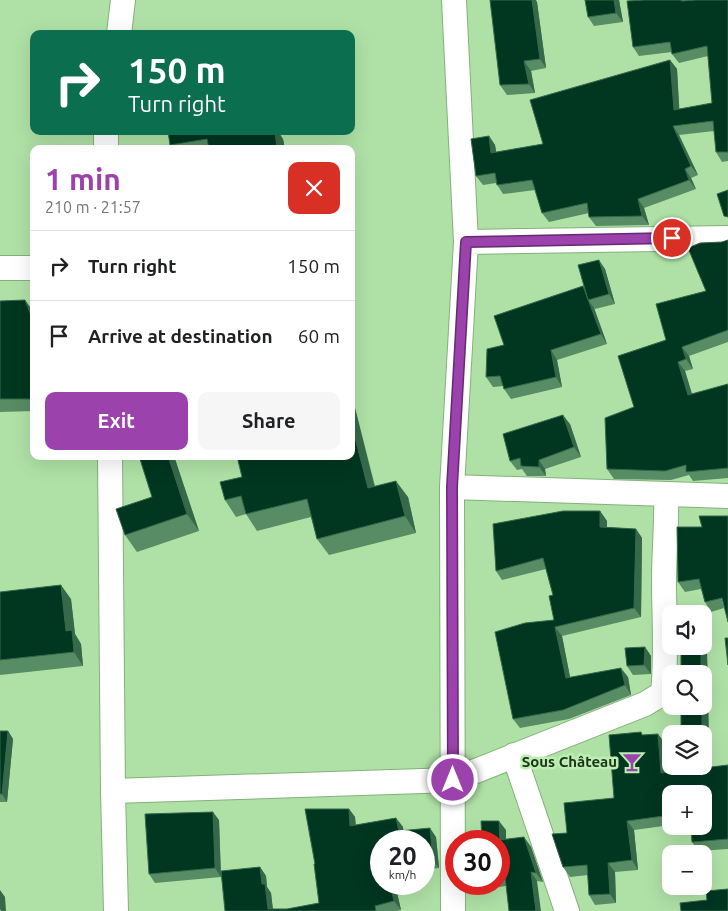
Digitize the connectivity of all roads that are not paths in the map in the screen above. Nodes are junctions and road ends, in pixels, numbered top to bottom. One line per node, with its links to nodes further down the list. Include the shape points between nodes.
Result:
1 (124, 0): 3 (street)
2 (454, 0): 5 (street)
3 (120, 30)
4 (728, 238): 5 (street)
5 (466, 242): 9 (street)
6 (0, 268): 7 (street)
7 (30, 268)
8 (110, 460): 15 (street)
9 (452, 487): 10 (street); 11 (street); 14 (street)
10 (728, 490)
11 (666, 494): 12 (street); 13 (street, via 666,666 662,693 645,704)
12 (728, 496)
13 (514, 755): 14 (street); 18 (street)
14 (453, 780): 15 (street); 17 (street)
15 (113, 791): 16 (street)
16 (116, 911)
17 (453, 911)
18 (567, 911)

